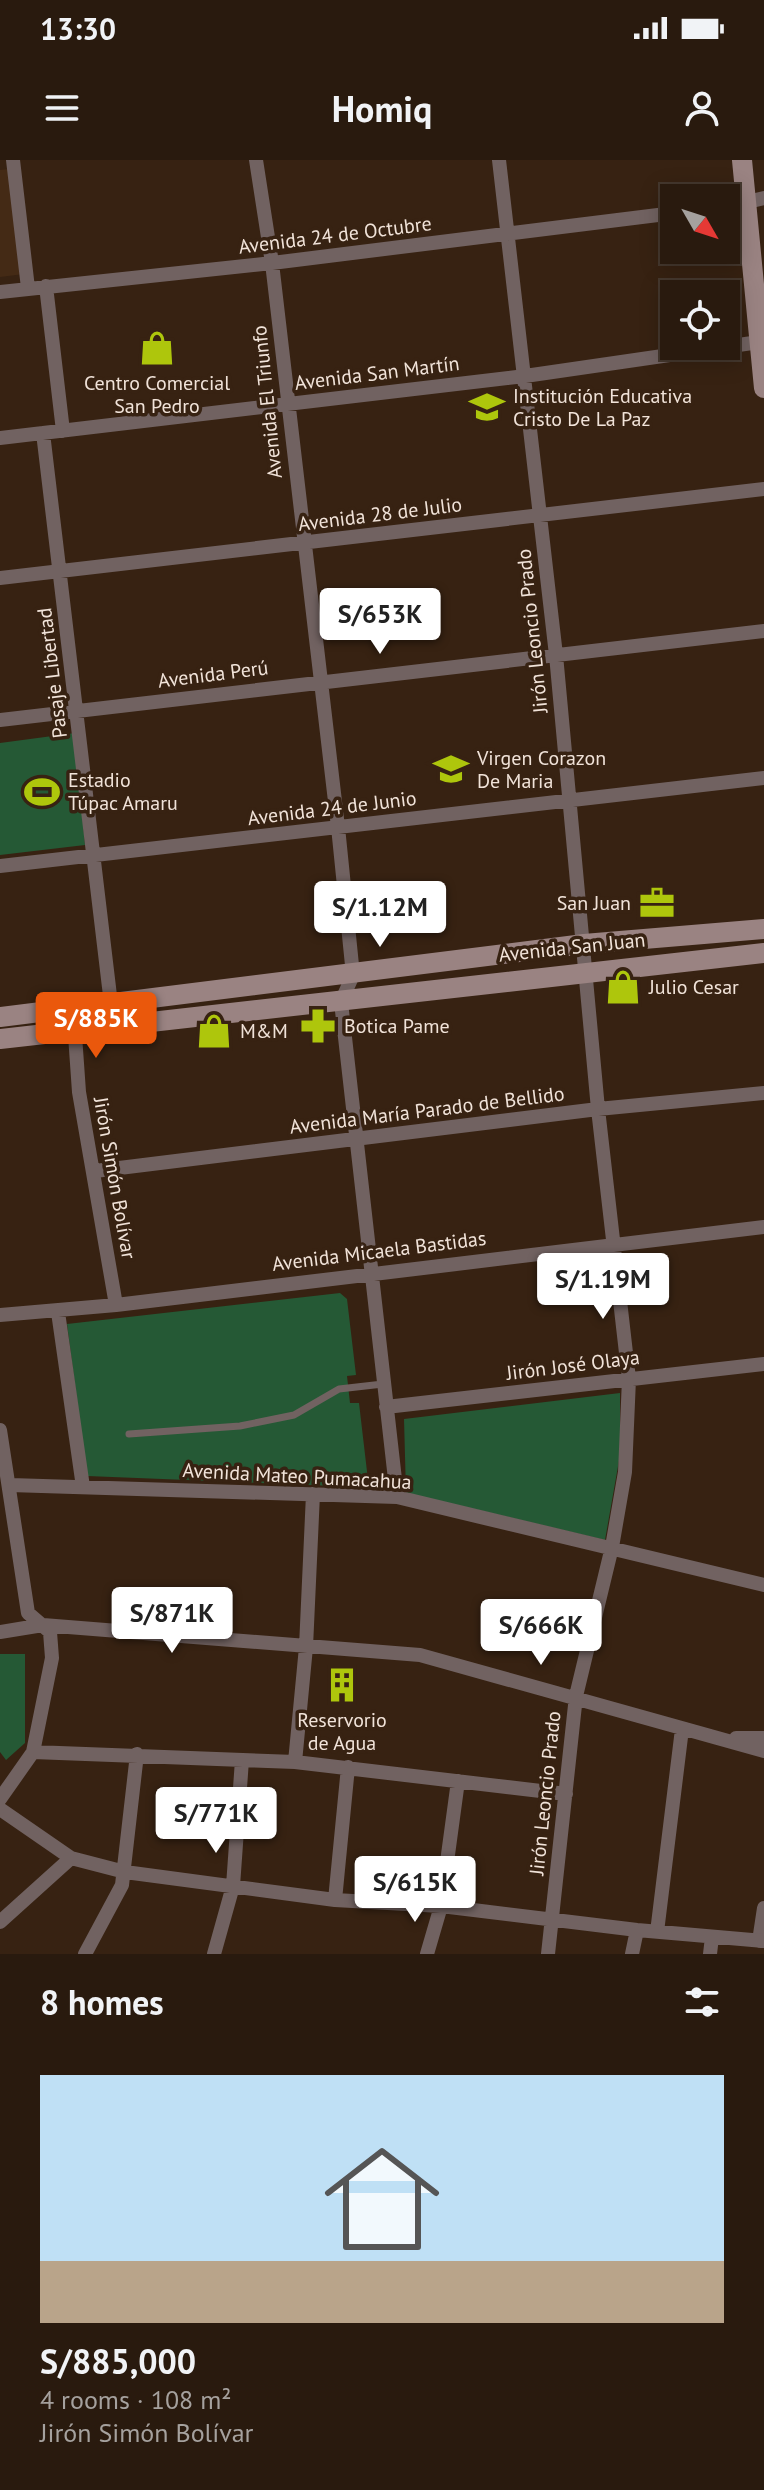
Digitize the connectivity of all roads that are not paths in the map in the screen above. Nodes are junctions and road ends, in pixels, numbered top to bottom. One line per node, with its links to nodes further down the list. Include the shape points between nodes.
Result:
1 (13, 160): 10 (street)
2 (256, 160): 8 (street, Avenida El Triunfo)
3 (499, 160): 7 (street, Jirón Leoncio Prado)
4 (742, 160): 5 (main road)
5 (745, 203): 12 (main road)
6 (660, 215): 7 (street, Avenida 24 de Octubre)
7 (508, 234): 8 (street, Avenida 24 de Octubre); 13 (street, Jirón Leoncio Prado)
8 (272, 263): 9 (street, Avenida 24 de Octubre); 15 (street, Avenida El Triunfo)
9 (46, 286): 10 (street, Avenida 24 de Octubre); 16 (street)
10 (28, 288): 11 (street, Avenida 24 de Octubre)
11 (0, 292)
12 (759, 342): 13 (street, Avenida San Martín); 14 (main road)
13 (525, 376): 15 (street, Avenida San Martín); 20 (street, Jirón Leoncio Prado)
14 (764, 388)
15 (287, 403): 16 (street, Avenida San Martín); 21 (street, Avenida El Triunfo)
16 (63, 431): 17 (street, Avenida San Martín)
17 (43, 433): 18 (street, Avenida San Martín); 22 (street, Pasaje Libertad)
18 (0, 438)
19 (764, 489): 20 (street, Avenida 28 de Julio)
20 (539, 515): 21 (street, Avenida 28 de Julio); 25 (street, Jirón Leoncio Prado)
21 (304, 543): 22 (street, Avenida 28 de Julio); 26 (street, Avenida El Triunfo)
22 (60, 571): 23 (street, Avenida 28 de Julio); 27 (street, Pasaje Libertad)
23 (0, 578)
24 (764, 631): 25 (street, Avenida Perú)
25 (556, 655): 26 (street, Avenida Perú); 30 (street, Jirón Leoncio Prado)
26 (320, 682): 27 (street, Avenida Perú); 31 (street, Avenida El Triunfo)
27 (76, 710): 28 (street, Avenida Perú); 32 (street, Pasaje Libertad)
28 (0, 720)
29 (764, 778): 30 (street, Avenida 24 de Junio)
30 (569, 801): 31 (street, Avenida 24 de Junio); 35 (street, Jirón Leoncio Prado)
31 (338, 827): 32 (street, Avenida 24 de Junio); 38 (street, Avenida El Triunfo)
32 (94, 856): 33 (street, Avenida 24 de Junio); 40 (street, Pasaje Libertad)
33 (0, 866)
34 (764, 929): 35 (main road, Avenida San Juan)
35 (584, 944): 37 (street, Jirón Leoncio Prado); 38 (main road, Avenida San Juan)
36 (764, 953): 37 (main road, Avenida San Juan)
37 (587, 973): 39 (main road, Avenida San Juan); 46 (street, Jirón Leoncio Prado)
38 (353, 975): 39 (street); 40 (main road, Avenida San Juan)
39 (341, 1002): 43 (main road, Avenida San Juan); 47 (street)
40 (111, 1004): 41 (main road, Avenida San Juan)
41 (73, 1009): 42 (main road, Avenida San Juan); 43 (street, Jirón Simón Bolívar)
42 (0, 1017)
43 (75, 1031): 44 (main road, Avenida San Juan); 48 (street, Jirón Simón Bolívar, via 79,1092)
44 (0, 1039)
45 (764, 1093): 46 (street, Avenida María Parado de Bellido)
46 (598, 1109): 47 (street, Avenida María Parado de Bellido); 50 (street, Jirón Leoncio Prado)
47 (355, 1138): 48 (street, Avenida María Parado de Bellido); 51 (street)
48 (95, 1171): 52 (street, Jirón Simón Bolívar)
49 (764, 1227): 50 (street, Avenida Micaela Bastidas)
50 (614, 1243): 51 (street, Avenida Micaela Bastidas); 56 (street, Jirón Leoncio Prado)
51 (369, 1272): 52 (street, Avenida Micaela Bastidas); 57 (street)
52 (116, 1305): 53 (street, Avenida Micaela Bastidas)
53 (58, 1312): 54 (street, Avenida Micaela Bastidas); 63 (street)
54 (0, 1315)
55 (764, 1364): 56 (street, Jirón José Olaya)
56 (629, 1379): 58 (street, Jirón José Olaya); 66 (street, Jirón Leoncio Prado, via 625,1472)
57 (383, 1384): 58 (street); 60 (lane, via 339,1389 294,1415 240,1426)
58 (386, 1407): 65 (street)
59 (0, 1430): 61 (street)
60 (129, 1434)
61 (3, 1466): 62 (street)
62 (10, 1485): 63 (street, Avenida Mateo Pumacahua); 68 (street, via 28,1613)
63 (83, 1487): 64 (street, Avenida Mateo Pumacahua)
64 (313, 1494): 65 (street, Avenida Mateo Pumacahua); 70 (street)
65 (397, 1497): 66 (street, Avenida Mateo Pumacahua)
66 (612, 1547): 67 (street, Avenida Mateo Pumacahua); 71 (street, Jirón Leoncio Prado)
67 (764, 1585)
68 (43, 1625): 69 (street); 70 (street); 76 (street, via 50,1632 52,1658)
69 (0, 1632)
70 (306, 1647): 71 (street, via 420,1655); 79 (street)
71 (576, 1696): 72 (street); 83 (street, Jirón Leoncio Prado)
72 (682, 1729): 73 (street); 95 (street)
73 (710, 1737): 74 (street); 75 (street)
74 (764, 1738)
75 (764, 1751)
76 (33, 1752): 77 (street); 81 (street)
77 (137, 1754): 78 (street); 87 (street)
78 (242, 1760): 79 (street); 88 (street)
79 (295, 1762): 80 (street)
80 (348, 1767): 82 (street); 89 (street)
81 (4, 1779): 84 (street)
82 (458, 1781): 83 (street); 90 (street)
83 (566, 1794): 92 (street, Jirón Leoncio Prado)
84 (0, 1799)
85 (0, 1809): 86 (street)
86 (71, 1858): 87 (street); 93 (street)
87 (125, 1872): 88 (street); 98 (street)
88 (233, 1886): 89 (street); 99 (street)
89 (335, 1900): 90 (street)
90 (441, 1906): 92 (street); 100 (street)
91 (764, 1908): 97 (street)
92 (551, 1920): 94 (street); 101 (street, Jirón Leoncio Prado)
93 (0, 1922)
94 (637, 1930): 95 (street); 102 (street)
95 (657, 1932): 96 (street)
96 (712, 1937): 97 (street); 103 (street)
97 (762, 1941)
98 (85, 1954)
99 (214, 1954)
100 (427, 1954)
101 (548, 1954)
102 (632, 1954)
103 (710, 1954)

